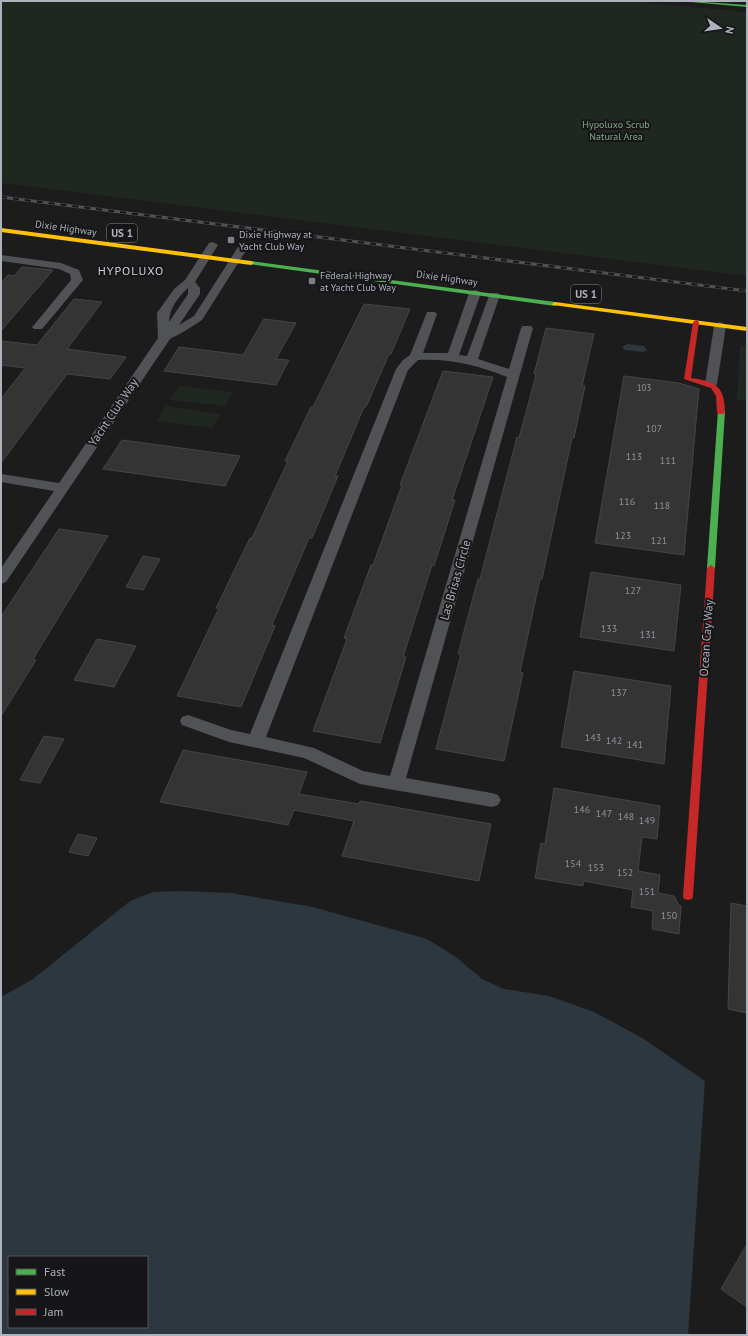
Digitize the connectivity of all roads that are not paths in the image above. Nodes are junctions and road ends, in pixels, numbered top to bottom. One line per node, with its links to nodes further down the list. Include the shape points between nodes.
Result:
1 (691, 1): 2 (main road)
2 (747, 6)
3 (1, 230): 6 (main road, Dixie Highway / US 1)
4 (213, 245): 6 (street)
5 (243, 249): 8 (street)
6 (204, 257): 8 (main road, Dixie Highway / US 1); 9 (street)
7 (1, 258): 18 (street, via 60,266 75,272 77,280)
8 (235, 261): 10 (main road, Dixie Highway / US 1); 14 (street)
9 (189, 282): 12 (street); 13 (street, Yacht Club Way, via 194,288 194,294)
10 (475, 293): 11 (main road, Dixie Highway / US 1); 23 (street)
11 (494, 295): 16 (main road, Dixie Highway / US 1); 24 (street)
12 (173, 298): 13 (street); 21 (street, via 162,313)
13 (188, 301): 14 (street); 21 (street, Yacht Club Way)
14 (207, 304): 21 (street, via 198,318)
15 (431, 314): 22 (street)
16 (696, 322): 17 (main road, Dixie Highway / US 1); 26 (main road, via 687,379)
17 (720, 326): 20 (main road, Dixie Highway / US 1); 26 (street)
18 (38, 328)
19 (527, 328): 25 (street, Las Brisas Circle)
20 (747, 329)
21 (164, 337): 28 (street, Yacht Club Way)
22 (415, 357): 23 (street); 31 (street, via 402,369)
23 (452, 358): 24 (street)
24 (470, 361): 25 (street, via 491,366)
25 (514, 376): 32 (street, Las Brisas Circle)
26 (711, 384): 34 (main road, Ocean Cay Way, via 722,400)
27 (1, 478): 28 (street)
28 (62, 488): 29 (street, Yacht Club Way)
29 (1, 579)
30 (188, 721): 31 (street, via 229,736)
31 (256, 741): 32 (street, via 308,752 360,777)
32 (396, 784): 33 (street)
33 (492, 800)
34 (688, 896)

